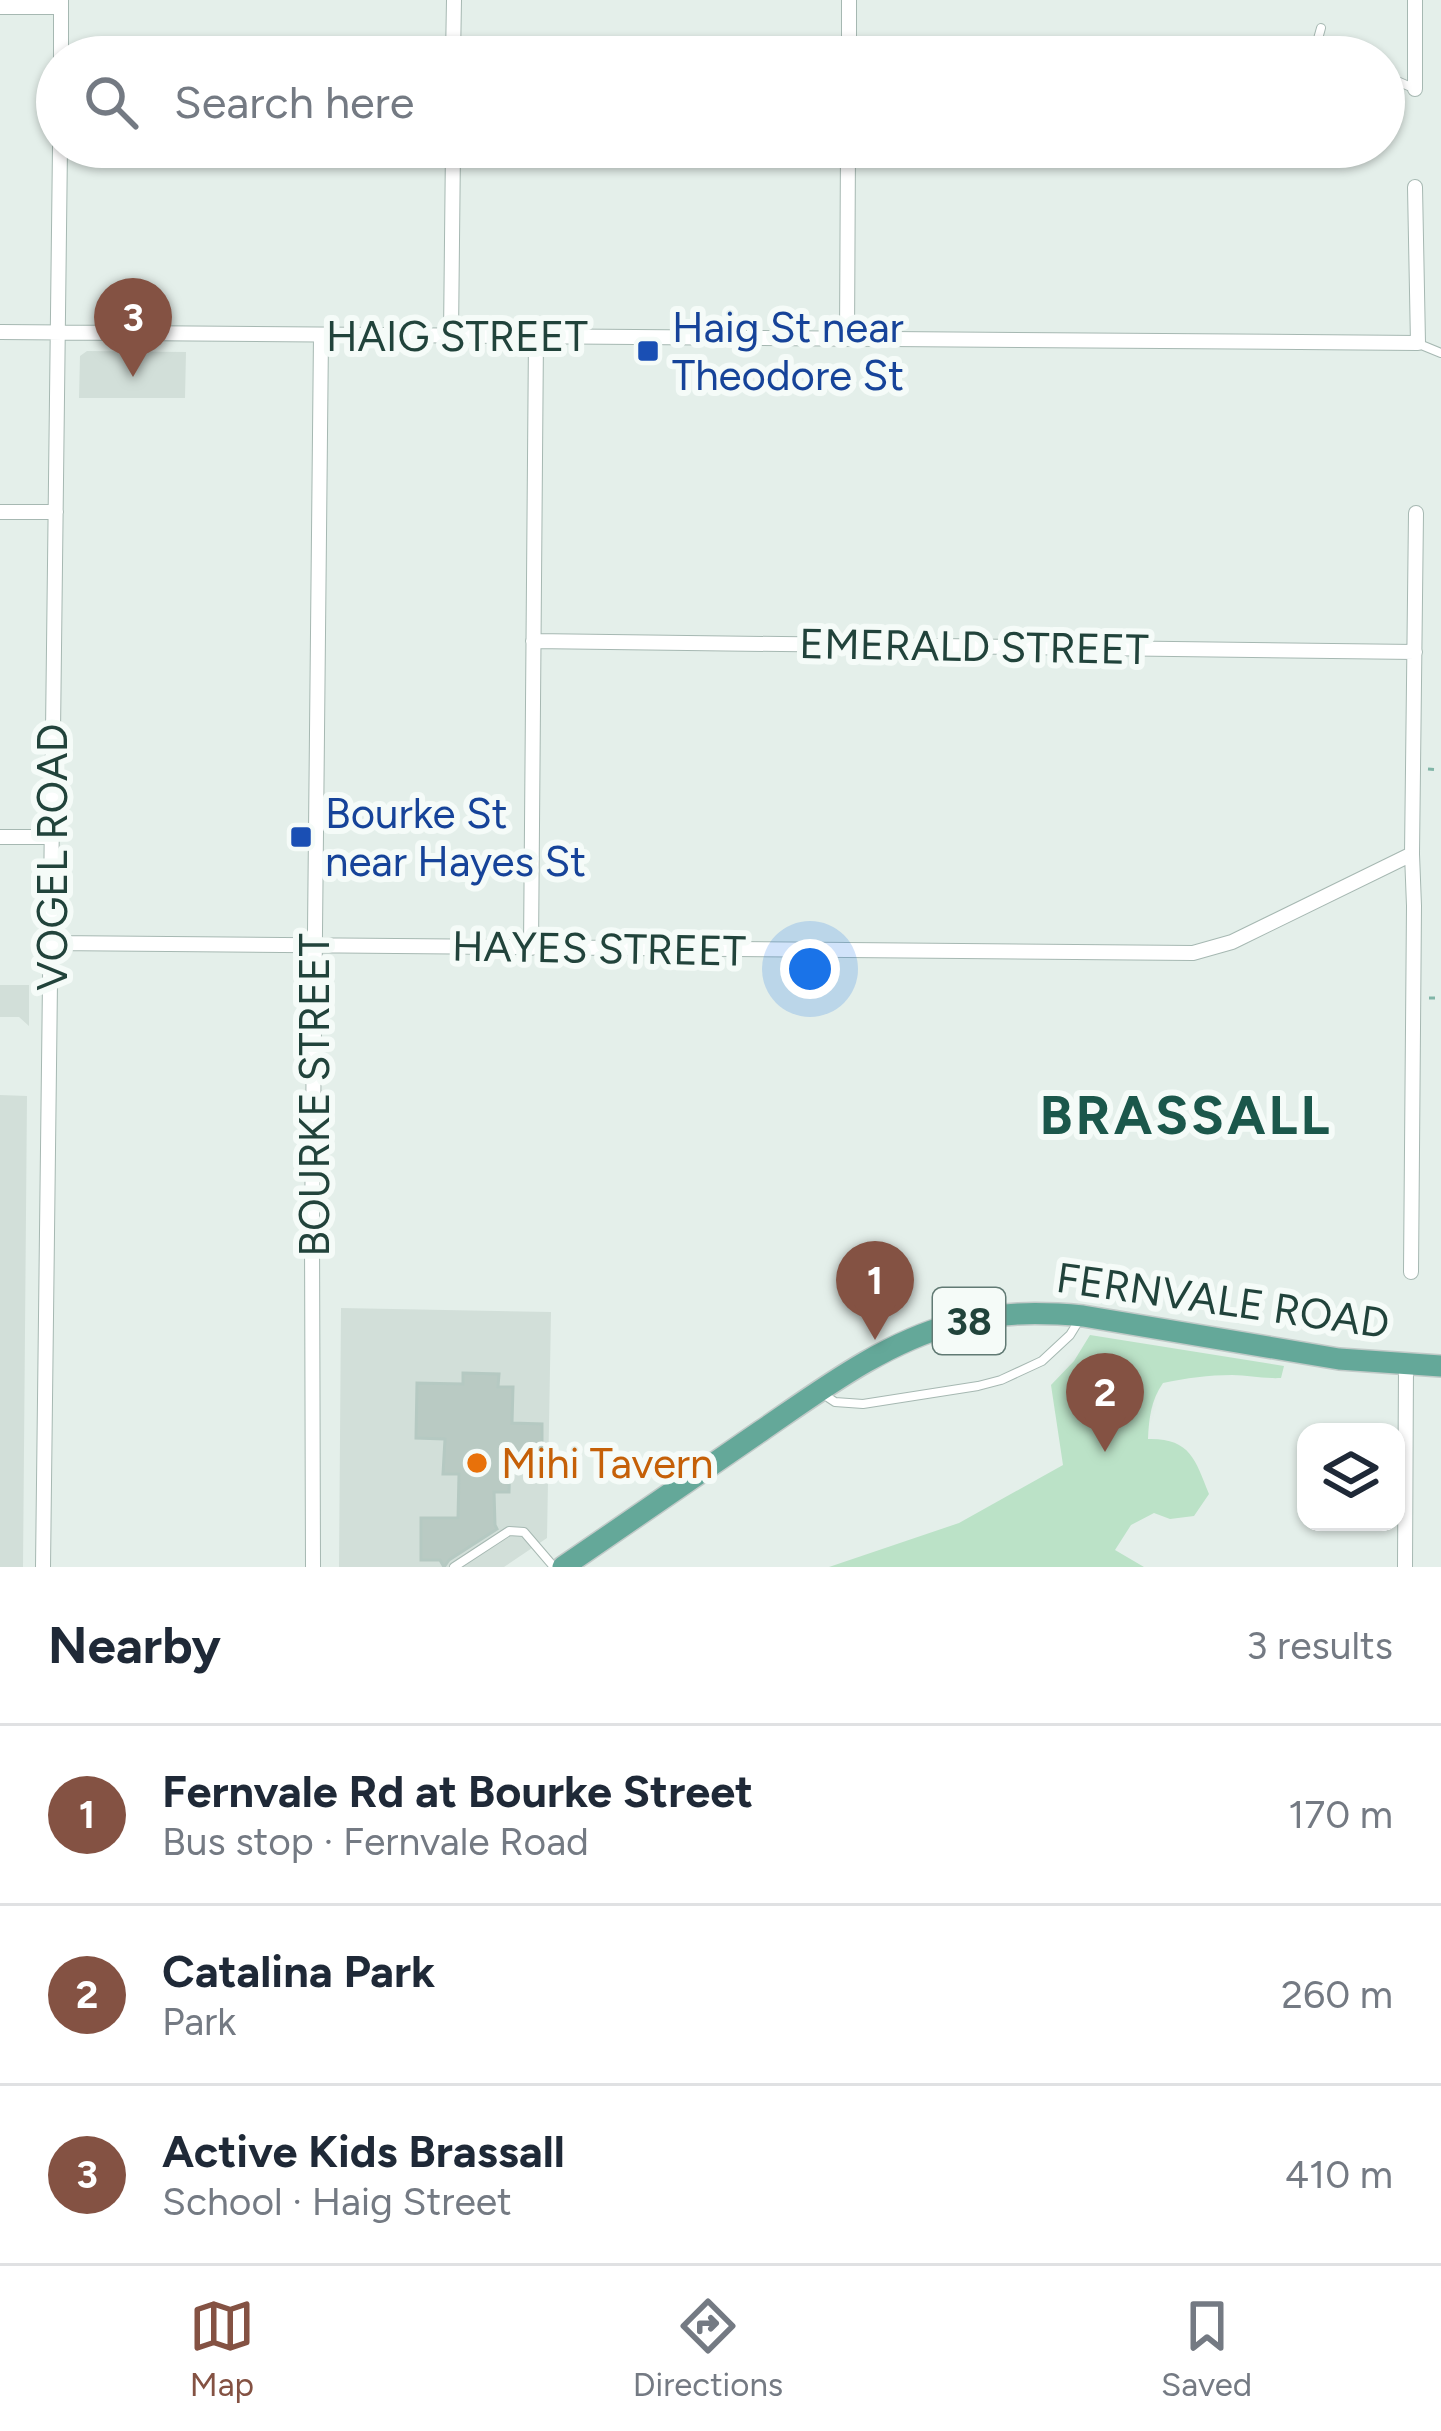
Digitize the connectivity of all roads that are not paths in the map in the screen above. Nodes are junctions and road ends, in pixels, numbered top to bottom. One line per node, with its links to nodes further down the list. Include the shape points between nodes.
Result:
1 (454, 0): 8 (street)
2 (849, 0): 9 (street)
3 (1415, 0): 12 (street)
4 (62, 3): 5 (street); 7 (street)
5 (0, 7)
6 (1321, 28): 10 (lane)
7 (61, 36)
8 (453, 36)
9 (849, 36)
10 (1319, 36)
11 (1405, 85): 12 (lane)
12 (1414, 89)
13 (60, 168): 18 (street, VOGEL ROAD)
14 (452, 168): 20 (street)
15 (848, 168): 22 (street)
16 (1415, 187): 23 (street)
17 (0, 332): 18 (street, HAIG STREET)
18 (58, 333): 19 (street, HAIG STREET); 26 (street, VOGEL ROAD)
19 (321, 335): 20 (street, HAIG STREET); 34 (street, BOURKE STREET)
20 (451, 335): 21 (street, HAIG STREET)
21 (536, 336): 22 (street, HAIG STREET); 28 (street)
22 (847, 339): 23 (street, HAIG STREET)
23 (1418, 343): 24 (lane)
24 (1441, 353)
25 (0, 512): 26 (street)
26 (56, 512): 31 (street, VOGEL ROAD)
27 (1416, 513): 29 (street)
28 (533, 640): 29 (street, EMERALD STREET); 35 (street)
29 (1415, 652): 32 (street)
30 (0, 837): 31 (street)
31 (52, 837): 33 (street, VOGEL ROAD)
32 (1412, 854): 35 (street, HAYES STREET, via 1232,942 1193,953); 36 (street)
33 (52, 943): 34 (street, HAYES STREET); 41 (street, VOGEL ROAD)
34 (315, 945): 35 (street, HAYES STREET); 42 (street, BOURKE STREET)
35 (531, 947)
36 (1411, 1272)
37 (1082, 1316): 38 (main road, FERNVALE ROAD / 38); 40 (main road, FERNVALE ROAD / 38, via 997,1315 953,1324 886,1351); 40 (lane, via 1042,1360 1001,1380 863,1403 835,1402)
38 (1406, 1364): 39 (main road, FERNVALE ROAD / 38); 45 (street)
39 (1441, 1366)
40 (820, 1391): 44 (main road, FERNVALE ROAD / 38)
41 (43, 1567)
42 (313, 1567)
43 (454, 1567): 44 (lane, via 518,1530)
44 (558, 1567)
45 (1405, 1567)

